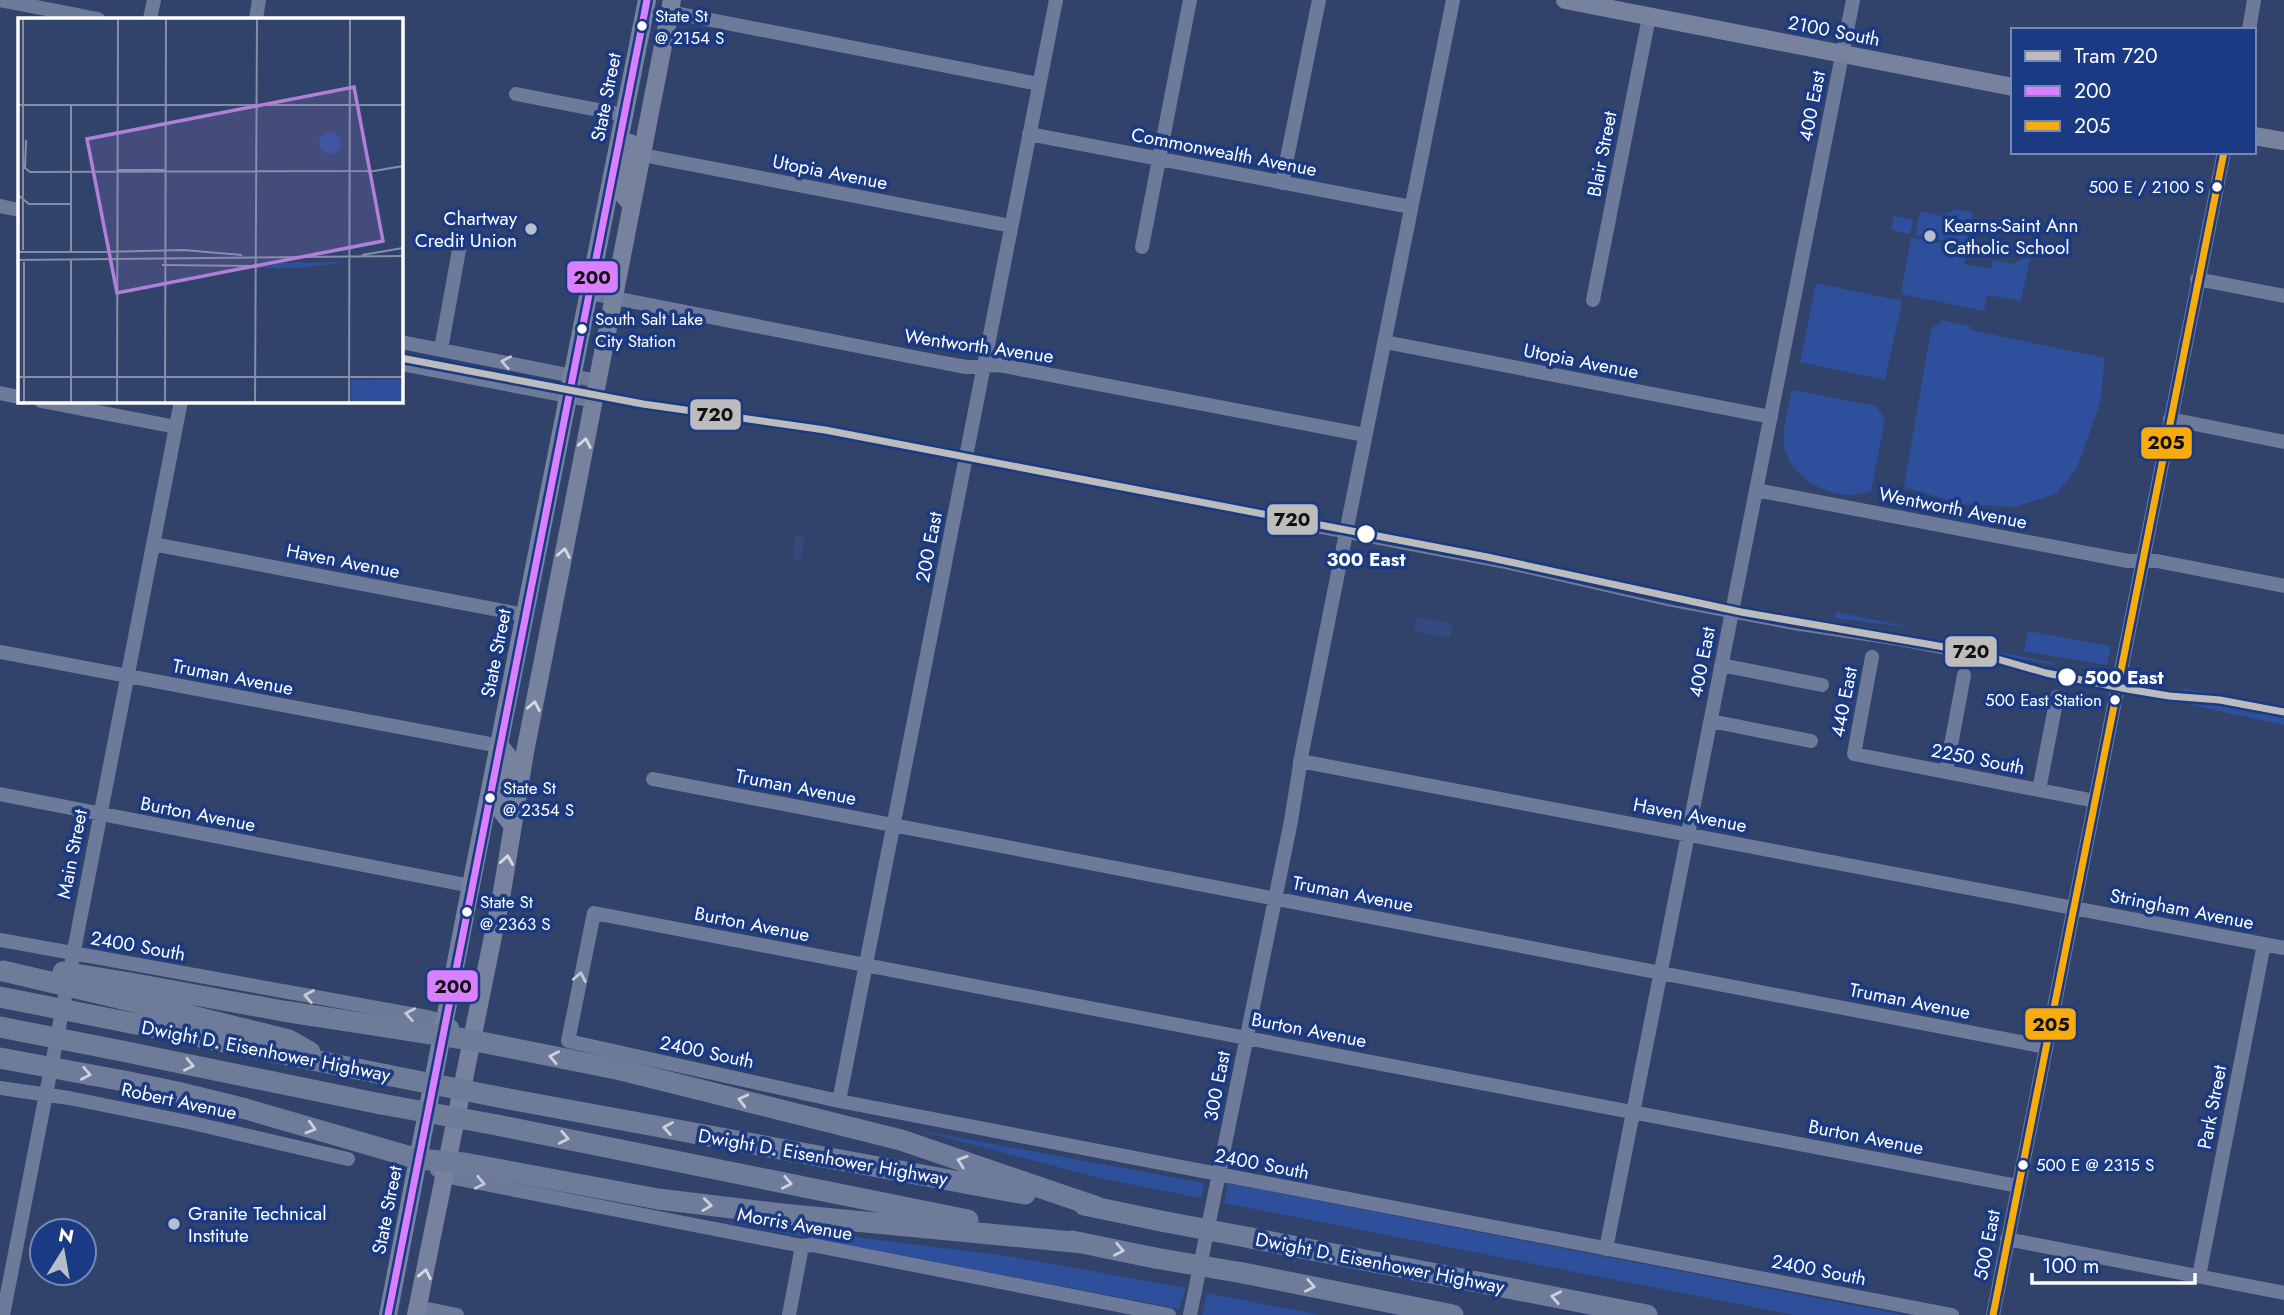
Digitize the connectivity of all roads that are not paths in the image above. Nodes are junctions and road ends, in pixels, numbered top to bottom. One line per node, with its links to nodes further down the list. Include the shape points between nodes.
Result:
1 (0, 0): 12 (street)
2 (154, 0): 16 (street)
3 (259, 0): 17 (street)
4 (647, 0): 23 (main road, State Street)
5 (1056, 0): 20 (street, 200 East)
6 (1190, 0): 29 (street)
7 (1319, 0): 30 (street)
8 (1453, 0): 33 (street, 300 East)
9 (1565, 0): 14 (main road, 2100 South)
10 (1853, 0): 19 (street, 400 East)
11 (2254, 0): 18 (street)
12 (21, 2): 15 (street)
13 (671, 6): 20 (street, via 758,29); 28 (main road)
14 (1649, 17): 19 (main road, 2100 South); 42 (street, Blair Street)
15 (93, 18)
16 (150, 18)
17 (256, 18)
18 (2249, 28)
19 (1842, 54): 21 (main road, 2100 South); 56 (street, 400 East)
20 (1039, 84): 24 (street, 200 East)
21 (2011, 87)
22 (516, 94): 23 (street)
23 (624, 115): 31 (main road, via 633,127 624,183 624,196); 39 (main road, State Street)
24 (1029, 134): 29 (street, Commonwealth Avenue); 35 (street, 200 East)
25 (2256, 136): 26 (main road)
26 (2284, 141)
27 (2224, 154): 38 (street, 500 East)
28 (642, 155): 31 (main road); 35 (street, Utopia Avenue)
29 (1159, 159): 30 (street, Commonwealth Avenue); 36 (street)
30 (1282, 183): 33 (street, Commonwealth Avenue)
31 (632, 205): 41 (main road)
32 (0, 206): 34 (street)
33 (1410, 207): 44 (street, 300 East)
34 (18, 210)
35 (1011, 226): 47 (street, 200 East)
36 (1142, 247)
37 (459, 250): 45 (street)
38 (2197, 279): 40 (street); 57 (street, 500 East)
39 (589, 293): 41 (street, Wentworth Avenue); 48 (main road, State Street)
40 (2284, 296)
41 (614, 299): 47 (street, Wentworth Avenue, via 966,367); 49 (main road)
42 (1593, 300)
43 (402, 342): 45 (street)
44 (1385, 342): 56 (street, Utopia Avenue); 59 (street, 300 East)
45 (441, 349): 48 (street, one-way to 45)
46 (402, 364): 51 (street)
47 (983, 365): 59 (street, Wentworth Avenue); 86 (street, 200 East)
48 (573, 376): 49 (street); 51 (main road, State Street)
49 (598, 381): 53 (main road)
50 (0, 393): 52 (street)
51 (569, 396): 53 (street); 65 (main road, State Street)
52 (18, 397)
53 (594, 401): 77 (main road, one-way to 53)
54 (46, 402): 58 (street)
55 (181, 402): 58 (street, Main Street)
56 (1770, 417): 61 (street, 400 East)
57 (2170, 419): 60 (street); 63 (street, 500 East)
58 (176, 427): 62 (street, Main Street)
59 (1364, 435): 79 (street, 300 East)
60 (2284, 442)
61 (1756, 490): 63 (street, Wentworth Avenue); 68 (street, 400 East)
62 (153, 544): 65 (street, Haven Avenue); 70 (street, Main Street)
63 (2143, 561): 64 (street, Wentworth Avenue); 84 (street, 500 East)
64 (2284, 586)
65 (525, 615): 72 (main road, State Street)
66 (0, 652): 70 (street, Truman Avenue)
67 (1872, 657): 78 (street, 440 East)
68 (1721, 665): 71 (street); 74 (street, 400 East)
69 (1964, 675): 80 (street)
70 (127, 676): 76 (street, Truman Avenue); 85 (street, Main Street)
71 (1822, 685)
72 (510, 695): 76 (main road, State Street); 77 (main road, via 519,702 514,735)
73 (2057, 697): 82 (street)
74 (1711, 721): 75 (street); 88 (street, 400 East)
75 (1811, 741)
76 (500, 746): 87 (main road, via 511,760 502,812); 89 (main road, State Street)
77 (524, 752): 87 (main road)
78 (1854, 754): 80 (street, 2250 South)
79 (1300, 761): 88 (street, Haven Avenue); 90 (street, 300 East)
80 (1946, 772): 82 (street, 2250 South)
81 (653, 779): 86 (street, Truman Avenue)
82 (2039, 790): 84 (street, 2250 South)
83 (0, 794): 85 (street, Burton Avenue)
84 (2095, 800): 91 (street, 500 East)
85 (100, 814): 89 (street, Burton Avenue); 95 (street, Main Street)
86 (894, 825): 90 (street, Truman Avenue); 96 (street, 200 East)
87 (513, 826): 104 (main road, one-way to 87)
88 (1689, 834): 91 (street, Haven Avenue); 98 (street, 400 East)
89 (471, 886): 102 (main road, State Street)
90 (1275, 898): 98 (street, Truman Avenue); 103 (street, 300 East)
91 (2073, 907): 93 (street, Stringham Avenue); 106 (street, 500 East)
92 (0, 940): 95 (street, 2400 South)
93 (2263, 944): 94 (street, Stringham Avenue); 124 (street, Park Street)
94 (2284, 948)
95 (73, 955): 102 (street, 2400 South, one-way to 95); 110 (street, Main Street)
96 (866, 965): 103 (street, Burton Avenue); 105 (street, Burton Avenue, one-way to 96, via 594,913); 111 (street, 200 East)
97 (2, 966): 99 (highway, bridge)
98 (1660, 973): 106 (street, Truman Avenue); 112 (street, 400 East)
99 (129, 991): 102 (highway); 108 (highway, via 289,1040)
100 (0, 998): 108 (highway, Dwight D. Eisenhower Highway, bridge)
101 (0, 1027): 120 (highway, Dwight D. Eisenhower Highway, one-way to 120, bridge)
102 (441, 1029): 104 (highway); 114 (main road, State Street)
103 (1246, 1038): 112 (street, Burton Avenue); 116 (street, 300 East)
104 (471, 1040): 115 (main road); 118 (highway, one-way to 104, via 901,1140 621,1070)
105 (568, 1041): 111 (street, 2400 South)
106 (2046, 1047): 117 (street, 500 East)
107 (0, 1058): 114 (highway, one-way to 114, bridge, via 177,1091)
108 (334, 1064): 118 (highway, Dwight D. Eisenhower Highway, one-way to 108, bridge)
109 (0, 1088): 110 (street, Robert Avenue)
110 (46, 1095): 113 (street, Robert Avenue); 123 (street, Main Street)
111 (839, 1101): 116 (street, 2400 South)
112 (1632, 1112): 117 (street, Burton Avenue); 122 (street, 400 East)
113 (348, 1159)
114 (418, 1159): 115 (highway); 128 (main road, State Street)
115 (447, 1169): 120 (highway, one-way to 120, via 782,1214); 121 (street, Morris Avenue, one-way to 121); 126 (main road, one-way to 115)
116 (1219, 1175): 122 (street, 2400 South); 132 (street, 300 East)
117 (2018, 1186): 119 (street, 500 East)
118 (1097, 1207): 134 (highway, Dwight D. Eisenhower Highway, one-way to 118, bridge)
119 (2007, 1239): 124 (street); 136 (street, 500 East)
120 (1083, 1243): 133 (highway, Dwight D. Eisenhower Highway, one-way to 133, bridge)
121 (802, 1246): 130 (street); 131 (street, Morris Avenue)
122 (1606, 1249): 135 (street, 2400 South)
123 (7, 1261): 127 (street, Main Street)
124 (2199, 1276): 125 (street)
125 (2284, 1293)
126 (417, 1311): 129 (street)
127 (3, 1315)
128 (388, 1315)
129 (457, 1315)
130 (789, 1315)
131 (1170, 1315)
132 (1190, 1315)
133 (1453, 1315)
134 (1647, 1315)
135 (1952, 1315)
136 (1993, 1315)

